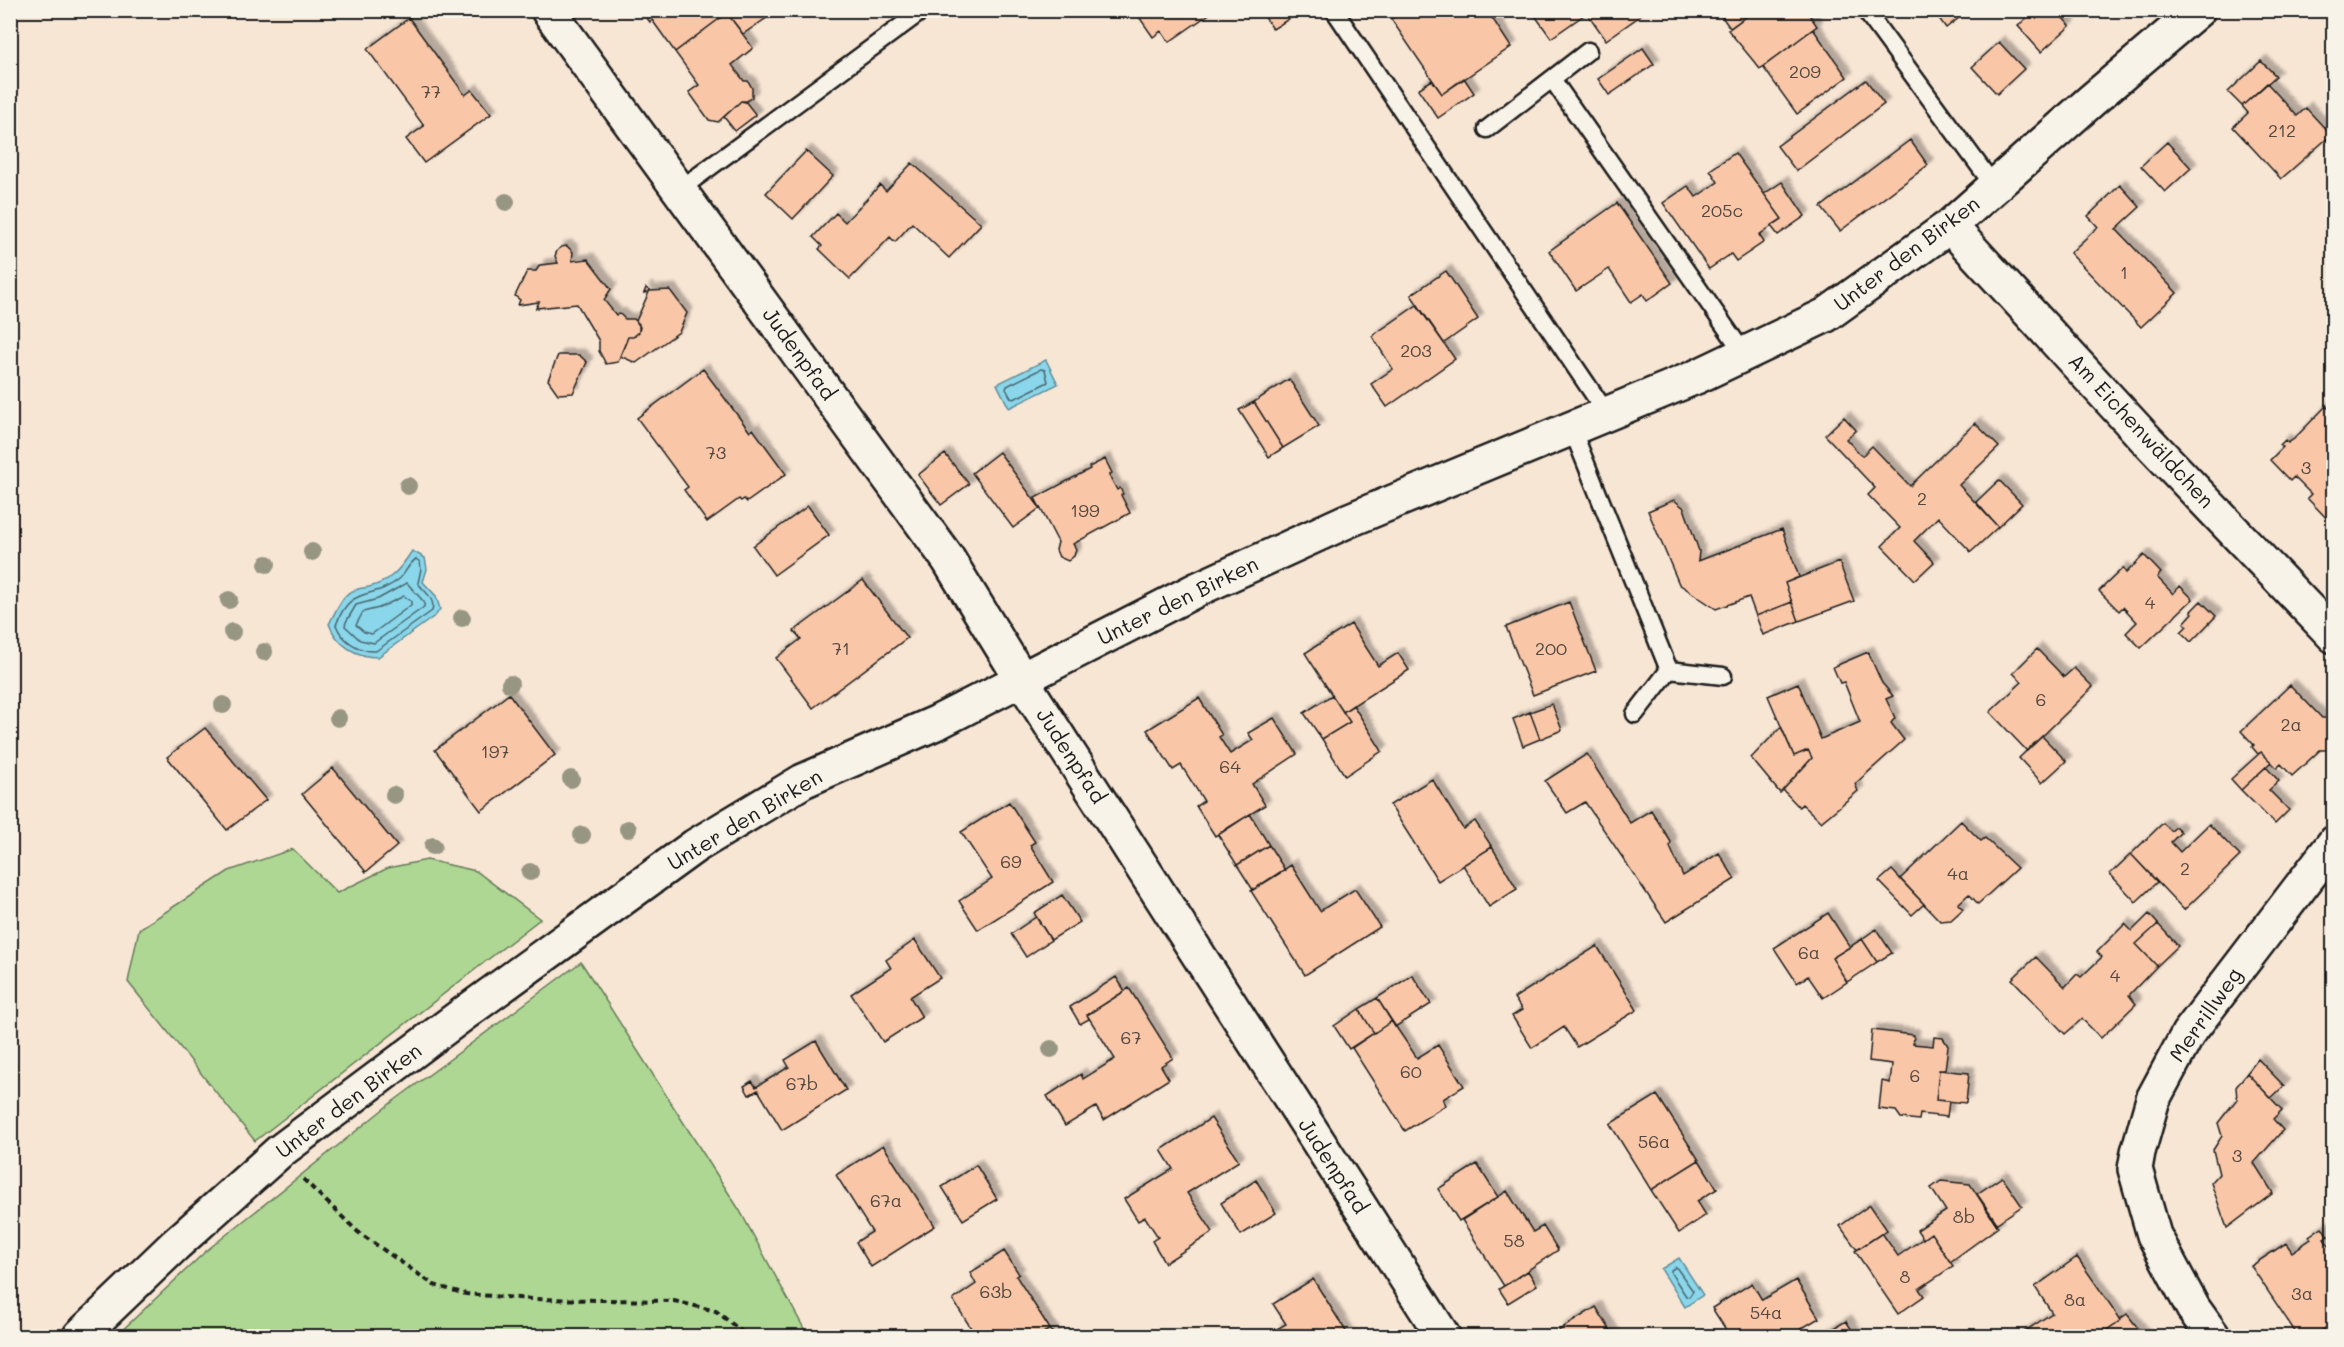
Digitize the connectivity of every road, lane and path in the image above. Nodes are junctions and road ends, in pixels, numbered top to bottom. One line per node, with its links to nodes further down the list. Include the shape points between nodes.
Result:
1 (548, 10): 10 (street, Judenpfad)
2 (923, 10): 10 (lane)
3 (1334, 10): 13 (lane)
4 (1865, 10): 9 (lane)
5 (2198, 10): 9 (street, Unter den Birken)
6 (1588, 51): 7 (lane)
7 (1552, 79): 8 (lane); 12 (lane)
8 (1487, 129)
9 (1994, 186): 11 (street, Unter den Birken)
10 (679, 189): 18 (street, Judenpfad, via 948,559)
11 (1950, 226): 12 (street, Unter den Birken, via 1826,315); 15 (street, Am Eichenwäldchen)
12 (1745, 355): 13 (street, Unter den Birken)
13 (1607, 414): 14 (street, Unter den Birken)
14 (1572, 429): 16 (lane); 18 (street, Unter den Birken, via 1347,521 1198,588)
15 (2334, 636)
16 (1669, 670): 17 (lane); 19 (lane)
17 (1723, 676)
18 (1022, 680): 21 (street, Unter den Birken, via 803,781 695,846); 24 (street, Judenpfad)
19 (1635, 714)
20 (2334, 843): 25 (street, Merrillweg, via 2188,1034 2153,1099 2138,1152 2135,1169 2154,1234 2193,1308)
21 (279, 1152): 22 (street, Unter den Birken); 23 (path, via 316,1194 358,1232 434,1285 466,1294 531,1299 674,1301 716,1311)
22 (80, 1336)
23 (747, 1336)
24 (1443, 1336)
25 (2213, 1336)

